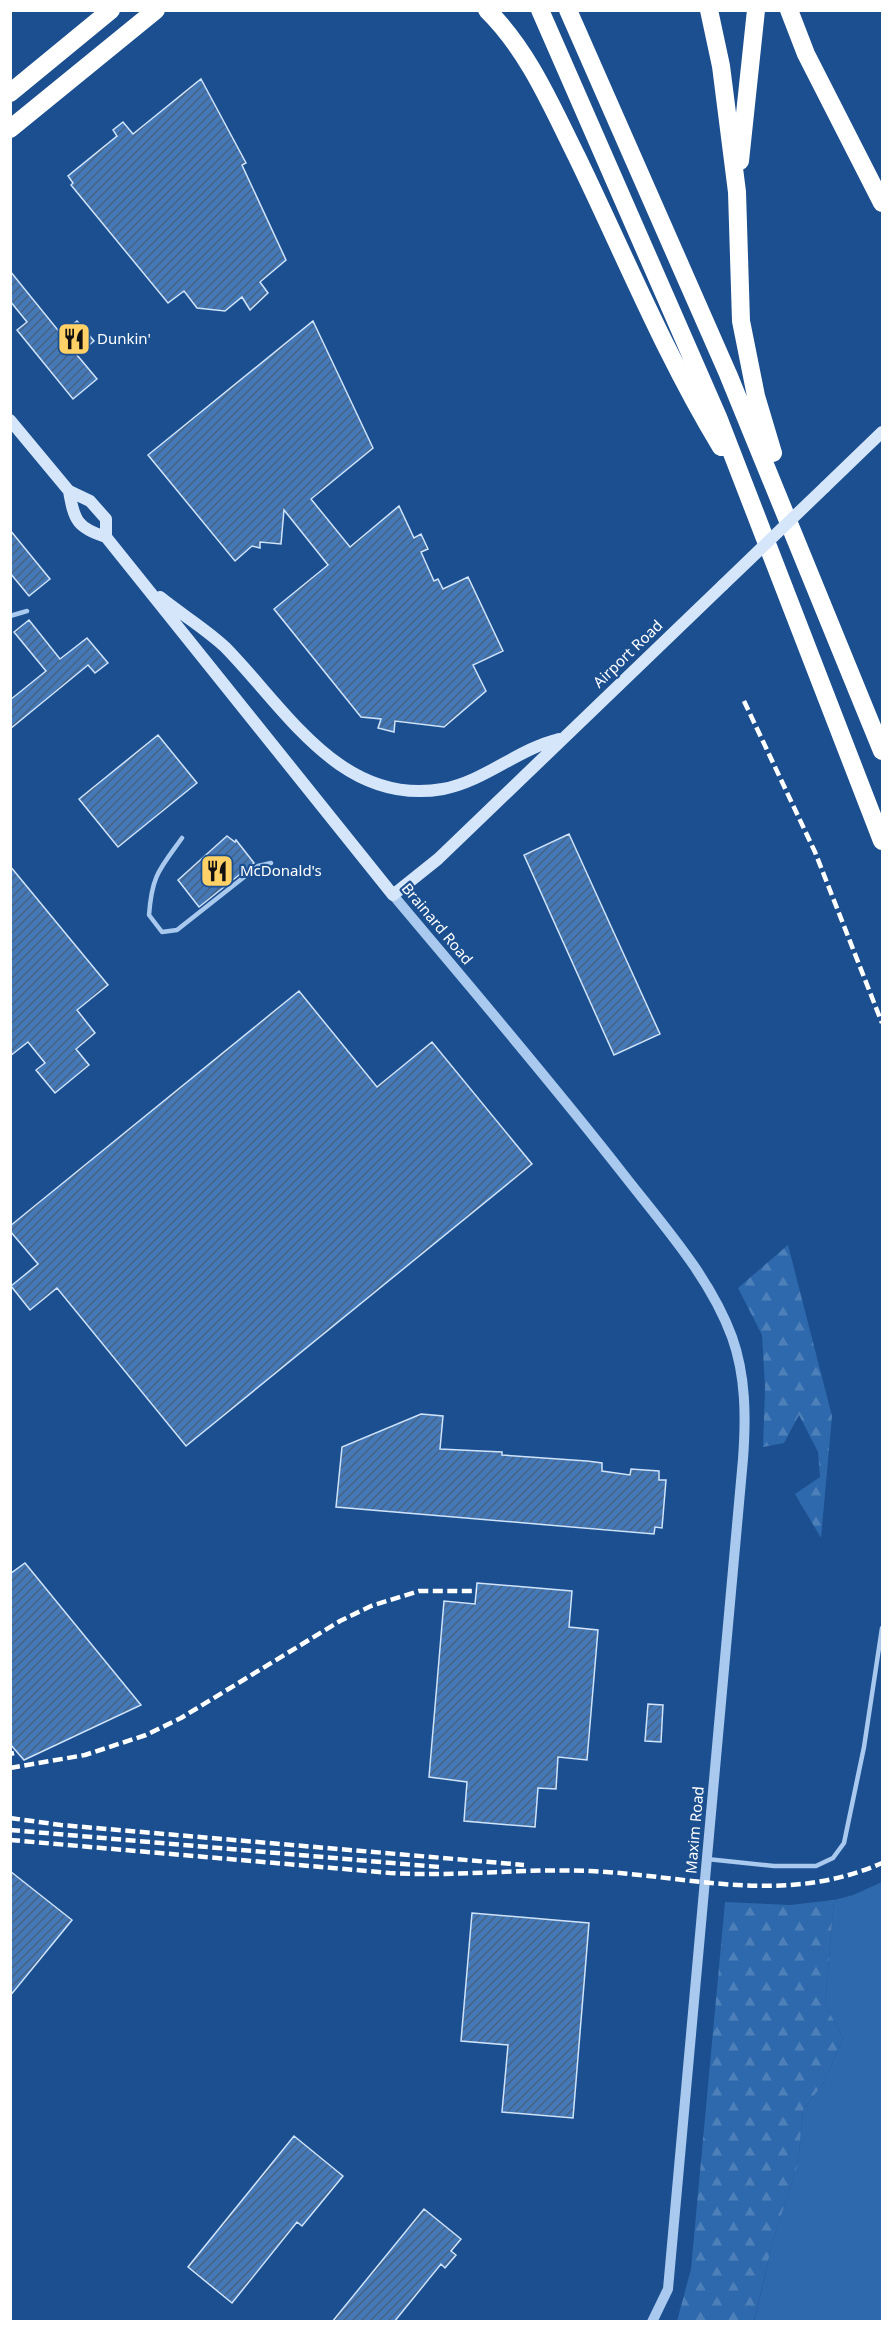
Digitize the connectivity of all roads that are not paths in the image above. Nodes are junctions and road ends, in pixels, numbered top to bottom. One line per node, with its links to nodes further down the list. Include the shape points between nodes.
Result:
1 (111, 10): 9 (highway)
2 (156, 10): 10 (highway)
3 (487, 10): 16 (highway, via 516,44 541,87 692,400)
4 (540, 10): 16 (highway, via 700,374)
5 (568, 10): 21 (highway, via 733,384)
6 (709, 10): 11 (highway, via 721,66)
7 (756, 10): 11 (highway)
8 (789, 10): 12 (highway, via 806,54)
9 (10, 93)
10 (10, 129)
11 (737, 192): 21 (highway, via 741,321 756,396 774,455 852,646)
12 (882, 203)
13 (10, 420): 15 (main road, Brainard Road)
14 (882, 432): 22 (main road, Airport Road, bridge)
15 (69, 491): 17 (main road, Brainard Road, via 90,501 106,519); 17 (main road, Brainard Road, via 73,515 86,531)
16 (747, 491): 25 (highway)
17 (106, 537): 18 (main road, Brainard Road)
18 (145, 586): 22 (main road, via 223,646 326,756 373,783 410,791 450,787 477,778 536,746); 27 (main road, Brainard Road)
19 (27, 611): 20 (lane)
20 (10, 616)
21 (868, 713): 23 (highway)
22 (561, 739): 27 (main road, Airport Road, via 438,859)
23 (882, 751)
24 (183, 838): 26 (lane, via 151,886 148,915 162,932 177,930 258,866)
25 (882, 842)
26 (271, 863)
27 (393, 895): 28 (street, Brainard Road, via 679,1245 710,1293)
28 (732, 1338): 30 (street, Maxim Road, via 744,1388 744,1453)
29 (882, 1628): 30 (lane, via 844,1843 833,1858 816,1866)
30 (707, 1859): 31 (street, Maxim Road, via 668,2289)
31 (652, 2322)

